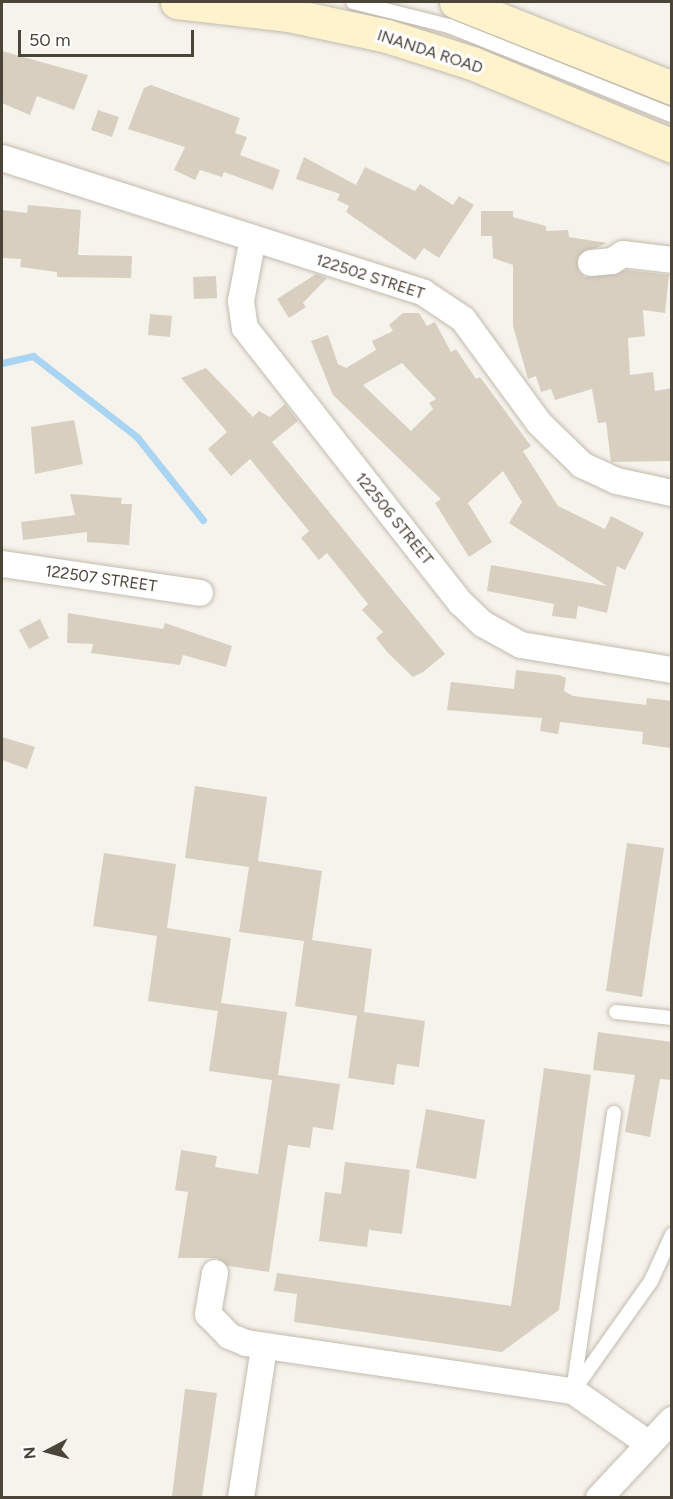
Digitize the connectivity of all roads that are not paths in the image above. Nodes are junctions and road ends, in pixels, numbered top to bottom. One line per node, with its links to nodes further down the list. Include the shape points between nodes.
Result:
1 (177, 2): 6 (street, INANDA ROAD, via 289,15 387,36 472,63)
2 (353, 2): 5 (lane, via 450,26)
3 (456, 2): 4 (street)
4 (672, 88)
5 (672, 115)
6 (672, 146)
7 (2, 158): 8 (street, 122502 STREET)
8 (253, 238): 11 (street, 122502 STREET, via 448,306 567,453 606,477); 14 (street, 122506 STREET, via 241,301 245,328 461,603 483,624 521,645)
9 (672, 260): 10 (street, via 623,254)
10 (591, 263)
11 (672, 493)
12 (2, 564): 13 (street, 122507 STREET)
13 (200, 593)
14 (672, 670)
15 (616, 1012): 16 (lane)
16 (672, 1018)
17 (614, 1113): 21 (lane)
18 (672, 1235): 21 (lane, via 651,1281)
19 (215, 1273): 20 (street, via 208,1314 229,1336)
20 (264, 1347): 21 (street); 24 (street)
21 (573, 1391): 23 (street)
22 (672, 1420): 23 (street)
23 (649, 1444): 25 (street)
24 (241, 1497)
25 (599, 1497)

